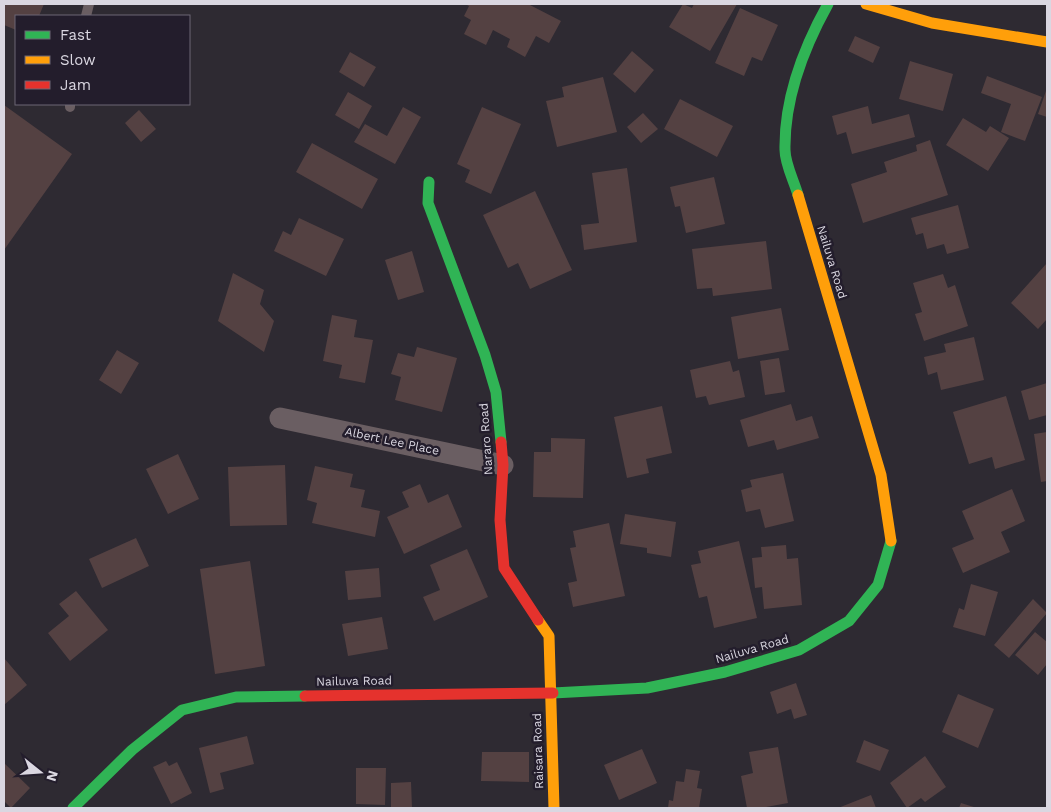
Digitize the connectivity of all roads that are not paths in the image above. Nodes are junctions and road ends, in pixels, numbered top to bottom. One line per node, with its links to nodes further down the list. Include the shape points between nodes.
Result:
1 (828, 4): 8 (main road, Nailuva Road, via 810,36 790,94 785,152 881,475 892,538 878,585 849,621 799,650 725,672 647,688)
2 (866, 4): 3 (main road)
3 (888, 8): 4 (main road)
4 (1047, 42)
5 (429, 182): 7 (main road, Nararo Road, via 428,204 496,392)
6 (280, 418): 7 (street, Albert Lee Place)
7 (503, 465): 8 (main road, Nararo Road, via 500,520 504,568 550,636)
8 (549, 693): 9 (main road, Nailuva Road, via 227,699 182,710 132,750); 10 (main road, Raisara Road)
9 (73, 808)
10 (554, 808)

